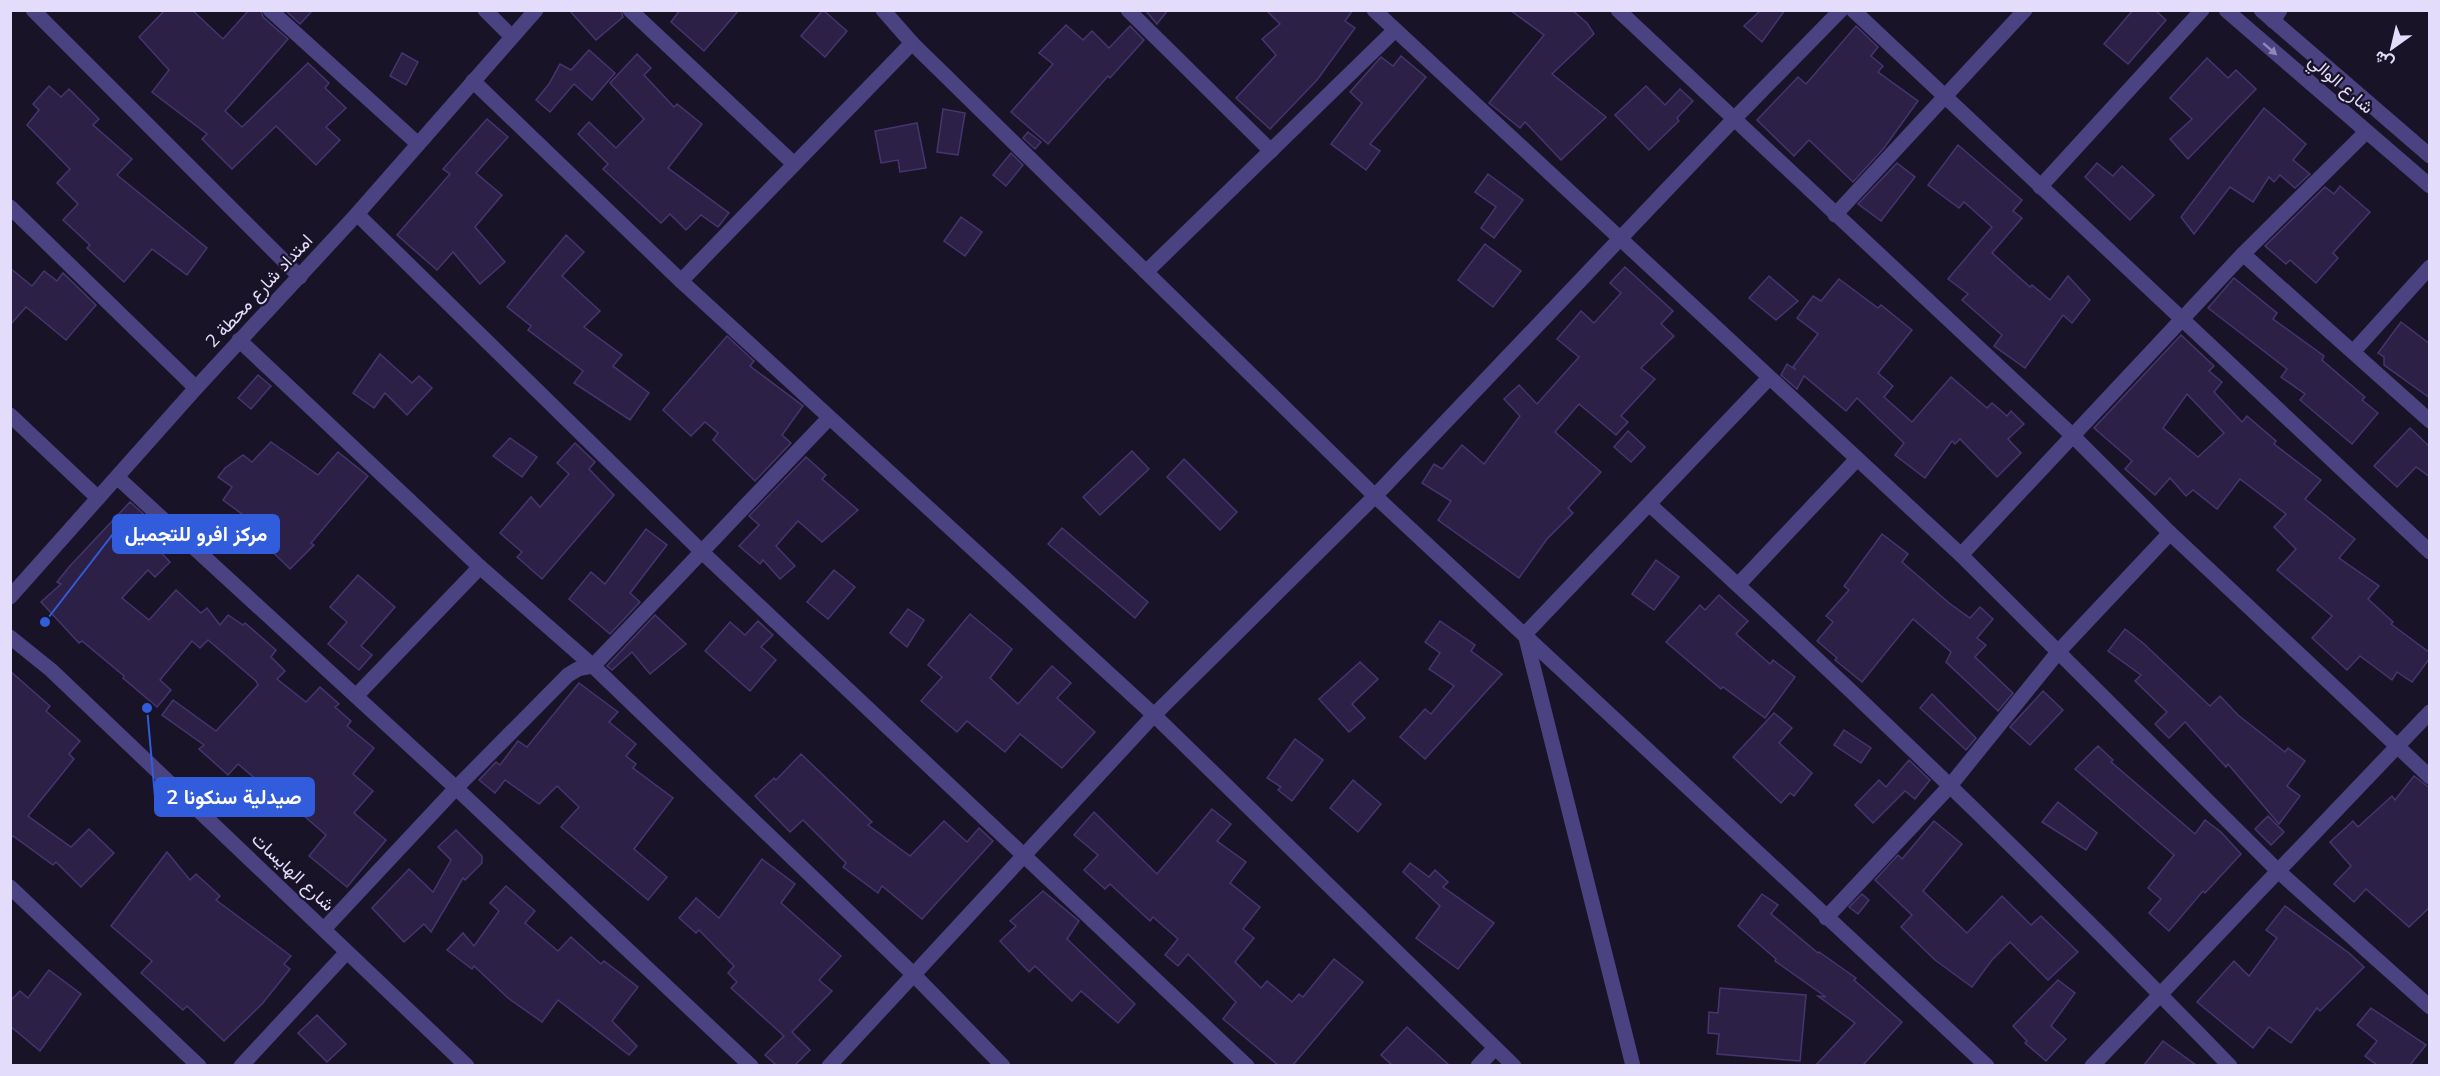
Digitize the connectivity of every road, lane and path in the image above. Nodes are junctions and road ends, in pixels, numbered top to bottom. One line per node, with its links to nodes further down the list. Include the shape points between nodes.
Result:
1 (33, 10): 37 (street)
2 (270, 10): 24 (street)
3 (485, 10): 18 (street)
4 (536, 10): 18 (street, امتداد شارع محطة 2)
5 (630, 10): 27 (street)
6 (883, 10): 19 (street)
7 (1128, 10): 25 (street)
8 (1374, 10): 17 (street)
9 (1618, 10): 22 (street)
10 (1841, 10): 22 (street)
11 (1853, 10): 21 (street)
12 (2025, 10): 21 (street)
13 (2202, 10): 28 (street)
14 (2226, 10): 23 (street, شارع الوالي, one-way to 23)
15 (2261, 10): 16 (street, شارع الوالي)
16 (2276, 16): 26 (street, شارع الوالي)
17 (1395, 30): 25 (street); 33 (street)
18 (512, 36): 20 (street, امتداد شارع محطة 2)
19 (912, 43): 27 (street); 36 (street)
20 (473, 81): 24 (street, امتداد شارع محطة 2); 38 (street)
21 (1945, 97): 28 (street); 32 (street)
22 (1734, 119): 32 (street); 33 (street)
23 (2366, 132): 29 (street, شارع الوالي); 34 (street)
24 (417, 143): 31 (street, امتداد شارع محطة 2)
25 (1271, 151): 36 (street)
26 (2430, 156)
27 (794, 164): 38 (street)
28 (2040, 186): 39 (street)
29 (2430, 186)
30 (10, 207): 43 (street)
31 (357, 214): 37 (street, امتداد شارع محطة 2); 54 (street)
32 (1835, 215): 47 (street)
33 (1620, 239): 42 (street); 50 (street)
34 (2242, 254): 39 (street); 41 (street)
35 (2430, 267): 41 (street)
36 (1146, 272): 50 (street)
37 (300, 276): 40 (street, امتداد شارع محطة 2)
38 (681, 281): 45 (street)
39 (2182, 320): 47 (street); 55 (street)
40 (239, 340): 43 (street, امتداد شارع محطة 2); 57 (street)
41 (2353, 352): 46 (street)
42 (1769, 378): 48 (street); 52 (street)
43 (196, 388): 49 (street, امتداد شارع محطة 2)
44 (10, 415): 51 (street)
45 (830, 418): 54 (street); 66 (street)
46 (2430, 421)
47 (2072, 435): 53 (street); 56 (street)
48 (1857, 459): 56 (street); 58 (street)
49 (117, 477): 51 (street, امتداد شارع محطة 2); 64 (street)
50 (1375, 496): 60 (street); 66 (street)
51 (98, 498): 59 (street, امتداد شارع محطة 2)
52 (1650, 505): 58 (street); 60 (street)
53 (2170, 533): 62 (street); 67 (street)
54 (702, 552): 63 (street); 71 (street)
55 (2430, 552)
56 (1961, 555): 62 (street)
57 (480, 567): 63 (street); 64 (street)
58 (1738, 585): 69 (street)
59 (10, 597)
60 (1525, 634): 74 (street); 90 (street)
61 (10, 637): 75 (street, شارع الهايسات, via 51,670)
62 (2059, 651): 69 (street); 72 (street)
63 (593, 666): 70 (street, via 568,675); 77 (street)
64 (356, 696): 70 (street)
65 (2430, 712): 67 (street)
66 (1154, 715): 71 (street); 80 (street)
67 (2397, 746): 68 (street); 72 (street)
68 (2430, 777)
69 (1949, 787): 74 (street); 78 (street)
70 (456, 788): 75 (street); 84 (street)
71 (1022, 856): 77 (street); 87 (street)
72 (2278, 871): 78 (street); 79 (street)
73 (10, 887): 81 (street)
74 (1826, 918): 91 (street)
75 (325, 928): 76 (street, شارع الهايسات)
76 (346, 952): 82 (street); 83 (street, شارع الهايسات)
77 (913, 974): 85 (street); 86 (street)
78 (2161, 994): 92 (street); 93 (street)
79 (2430, 1007)
80 (1495, 1048): 88 (street); 89 (street)
81 (199, 1065)
82 (241, 1065)
83 (467, 1065)
84 (751, 1065)
85 (829, 1065)
86 (1003, 1065)
87 (1247, 1065)
88 (1479, 1065)
89 (1514, 1065)
90 (1633, 1065)
91 (1986, 1065)
92 (2092, 1065)
93 (2230, 1065)

